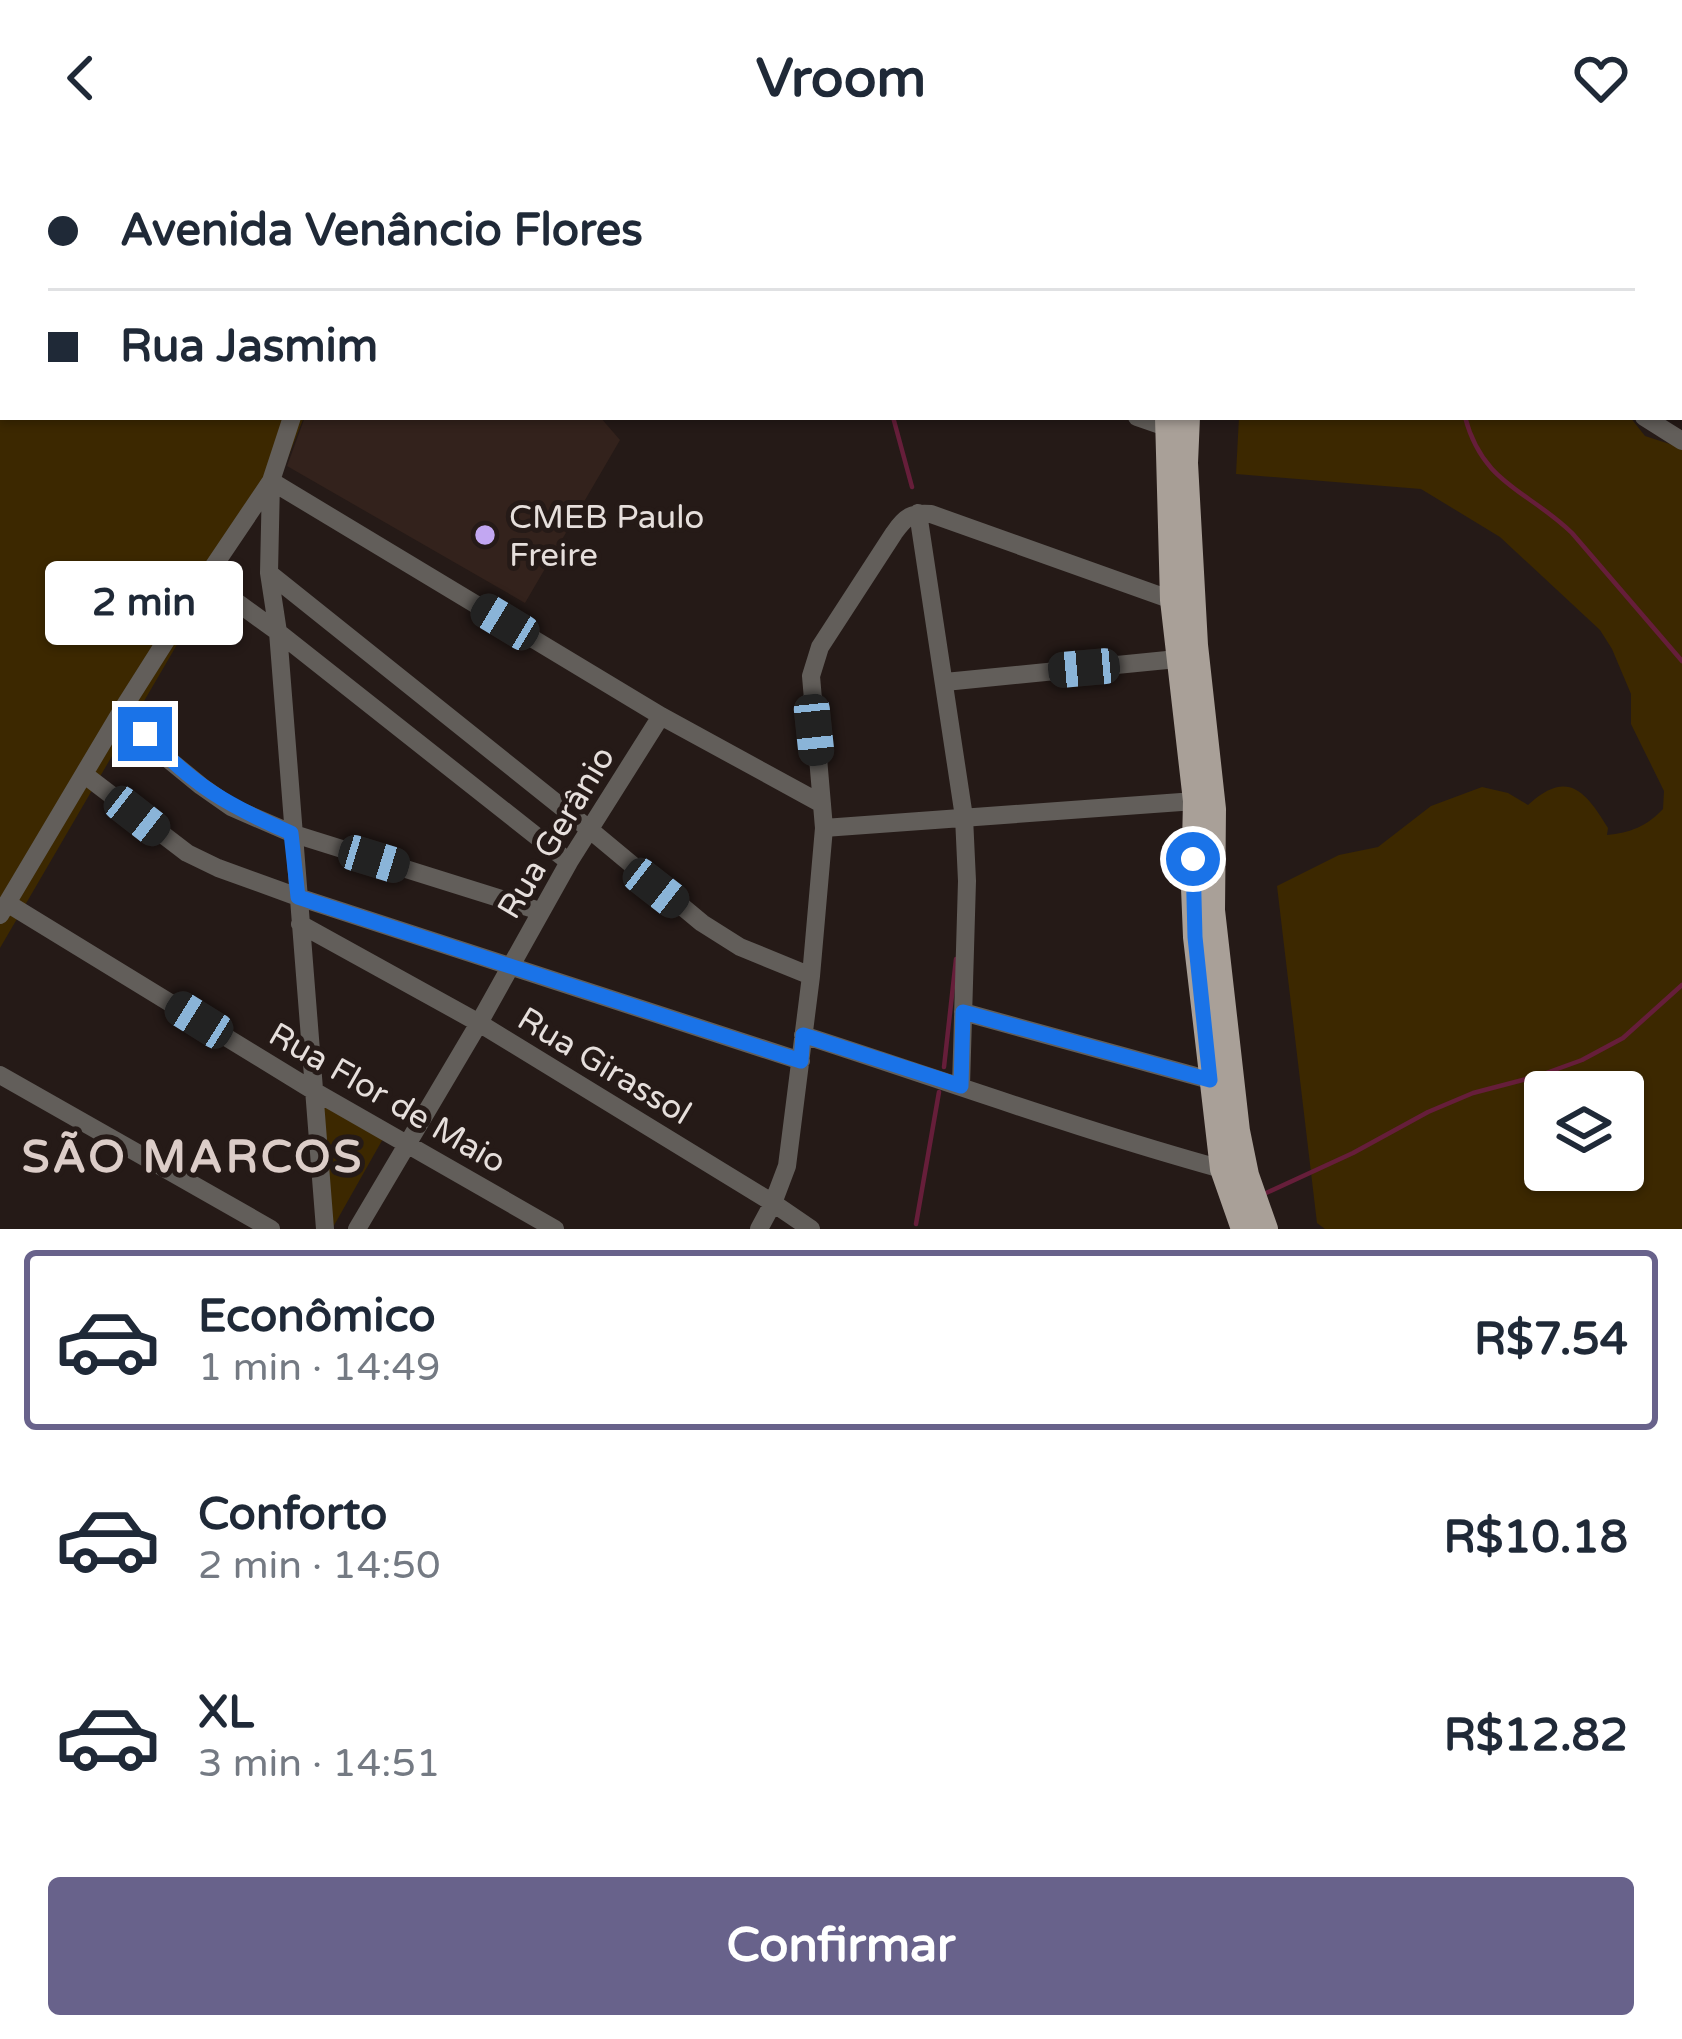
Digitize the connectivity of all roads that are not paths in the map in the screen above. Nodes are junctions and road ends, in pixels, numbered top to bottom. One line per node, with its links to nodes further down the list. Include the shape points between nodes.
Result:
1 (291, 420): 5 (street)
2 (1174, 420): 9 (main road); 47 (main road, via 1186,463 1214,809 1215,933 1238,1131)
3 (1649, 420): 4 (street)
4 (1682, 441)
5 (271, 481): 7 (street); 8 (street); 14 (street)
6 (918, 513): 9 (street); 12 (street); 17 (street, via 905,517 820,647 811,694)
7 (269, 573): 10 (street); 20 (street)
8 (205, 580): 10 (street); 13 (street)
9 (1172, 600): 11 (main road)
10 (278, 632): 21 (street); 22 (street)
11 (1178, 659): 12 (street); 16 (main road)
12 (945, 682): 18 (street)
13 (122, 710): 15 (street); 21 (street, via 201,786)
14 (661, 716): 17 (street); 20 (street, Rua Gerânio)
15 (85, 775): 23 (street, via 188,853); 24 (street)
16 (1195, 801): 18 (street); 34 (main road, via 1194,914)
17 (822, 804): 19 (street)
18 (964, 818): 19 (street); 29 (street)
19 (824, 828): 28 (street)
20 (589, 829): 22 (street, Rua Gerânio); 28 (street, via 722,938)
21 (291, 833): 23 (street); 25 (street)
22 (569, 862): 25 (street, Rua Gerânio)
23 (298, 897): 26 (street); 27 (street)
24 (4, 909): 36 (street, Rua Flor de Maio)
25 (540, 911): 27 (street, Rua Gerânio)
26 (300, 924): 30 (street, Rua Girassol); 36 (street)
27 (511, 966): 30 (street, Rua Gerânio); 32 (street)
28 (811, 976): 31 (street)
29 (963, 1012): 34 (street); 35 (street)
30 (479, 1023): 37 (street, Rua Gerânio); 39 (street, Rua Girassol)
31 (803, 1035): 32 (street); 35 (street)
32 (801, 1061): 39 (street, via 787,1166)
33 (0, 1075): 40 (street)
34 (1210, 1080): 38 (main road)
35 (961, 1086): 38 (street)
36 (314, 1091): 37 (street, Rua Flor de Maio); 41 (street)
37 (406, 1144): 42 (street, Rua Gerânio); 43 (street, Rua Flor de Maio)
38 (1222, 1169): 46 (main road)
39 (773, 1203): 44 (street); 45 (street, Rua Girassol)
40 (272, 1229)
41 (325, 1229)
42 (357, 1229)
43 (554, 1229)
44 (758, 1229)
45 (811, 1229)
46 (1243, 1229)
47 (1266, 1229)

